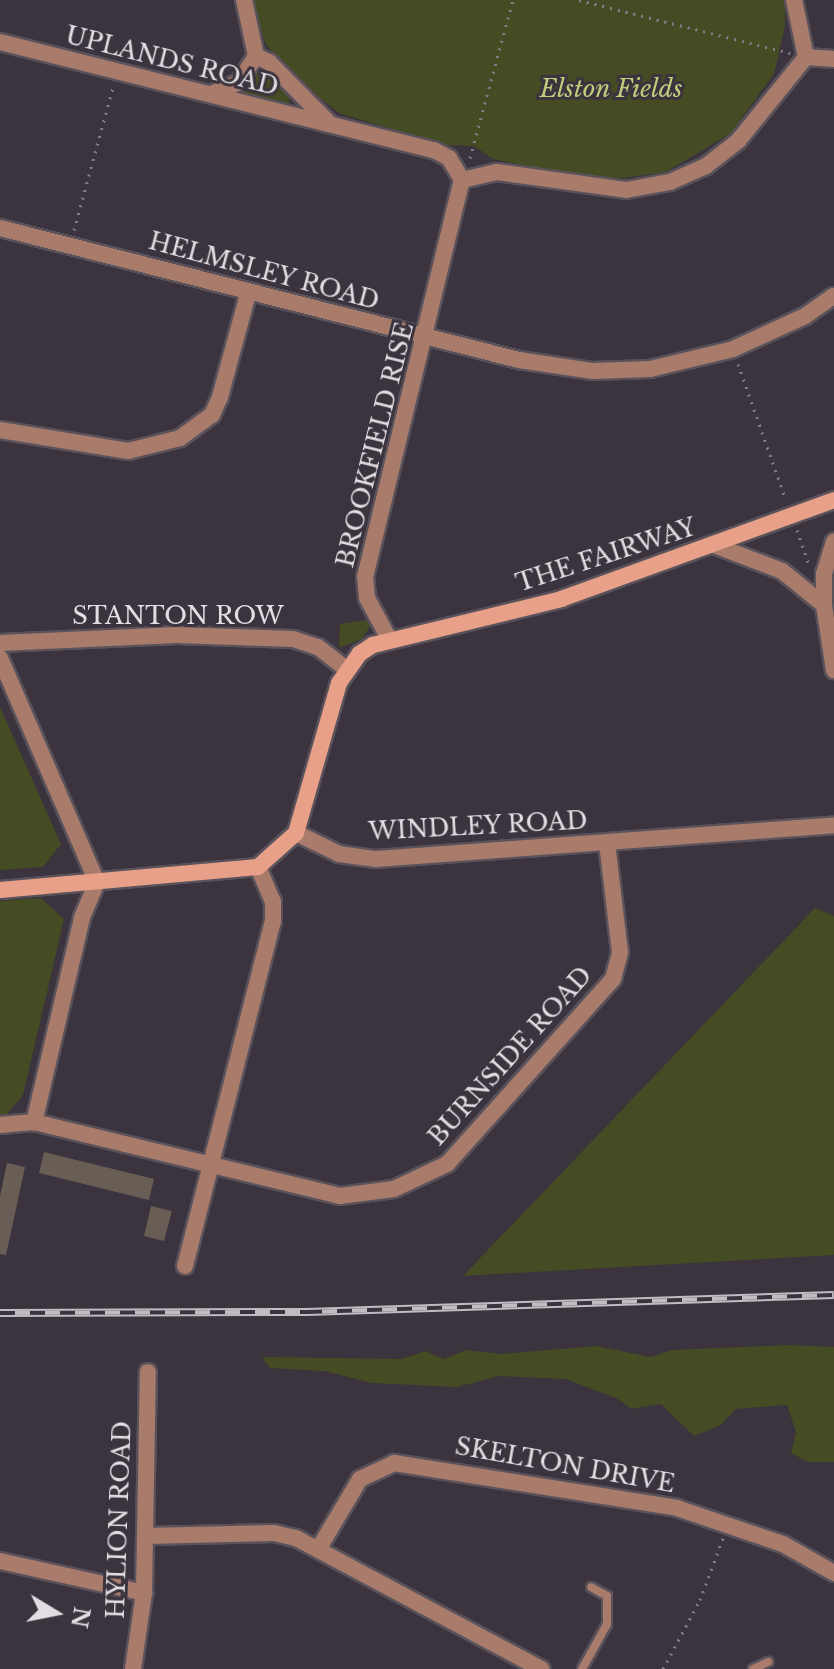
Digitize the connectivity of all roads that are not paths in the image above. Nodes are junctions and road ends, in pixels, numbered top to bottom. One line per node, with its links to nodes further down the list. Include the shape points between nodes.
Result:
1 (244, 0): 4 (street)
2 (794, 0): 5 (street)
3 (0, 42): 7 (street, UPLANDS ROAD)
4 (256, 56): 7 (street, via 239,82); 8 (street, via 269,62)
5 (806, 57): 6 (street); 9 (street, via 738,141 706,166 670,182 615,190 497,172)
6 (834, 59)
7 (209, 94): 8 (street, UPLANDS ROAD)
8 (332, 126): 9 (street, via 434,150 449,158)
9 (462, 180): 13 (street, BROOKFIELD RISE)
10 (0, 228): 11 (street, HELMSLEY ROAD)
11 (248, 294): 13 (street, HELMSLEY ROAD); 14 (street, via 212,415 180,438 128,451)
12 (834, 296): 13 (street, HELMSLEY ROAD, via 792,323 733,349 650,369 593,371 542,365)
13 (427, 338): 19 (street, BROOKFIELD RISE, via 365,577 367,598)
14 (0, 430)
15 (834, 500): 17 (street, THE FAIRWAY)
16 (834, 541): 18 (street, via 824,574)
17 (714, 545): 18 (street, via 782,571); 19 (street, THE FAIRWAY, via 561,599)
18 (824, 605): 23 (street)
19 (388, 637): 22 (street, via 359,654)
20 (0, 643): 22 (street, STANTON ROW, via 177,635 293,639 318,647)
21 (0, 658): 28 (street)
22 (346, 669): 25 (street)
23 (834, 670)
24 (834, 825): 26 (street, WINDLEY ROAD)
25 (296, 833): 26 (street, WINDLEY ROAD, via 339,854 376,859); 27 (street)
26 (607, 843): 32 (street, BURNSIDE ROAD, via 620,952 613,979 447,1164 394,1189 340,1196)
27 (258, 867): 28 (street); 32 (street, via 273,902 273,922)
28 (97, 882): 29 (street); 30 (street, via 82,918)
29 (0, 890)
30 (34, 1122): 31 (street, BURNSIDE ROAD); 32 (street, BURNSIDE ROAD)
31 (0, 1125)
32 (211, 1164): 33 (street)
33 (185, 1266)
34 (148, 1372): 35 (street, HYLION ROAD)
35 (146, 1536): 36 (street, via 274,1533); 40 (street, HYLION ROAD)
36 (319, 1548): 38 (street, SKELTON DRIVE, via 360,1479 394,1463 651,1503 783,1544); 43 (street)
37 (0, 1561): 40 (street)
38 (834, 1573)
39 (591, 1587): 44 (lane, via 607,1596 607,1624)
40 (144, 1593): 42 (street, HYLION ROAD)
41 (768, 1662): 45 (lane)
42 (133, 1669)
43 (541, 1669)
44 (582, 1669)
45 (753, 1669)

